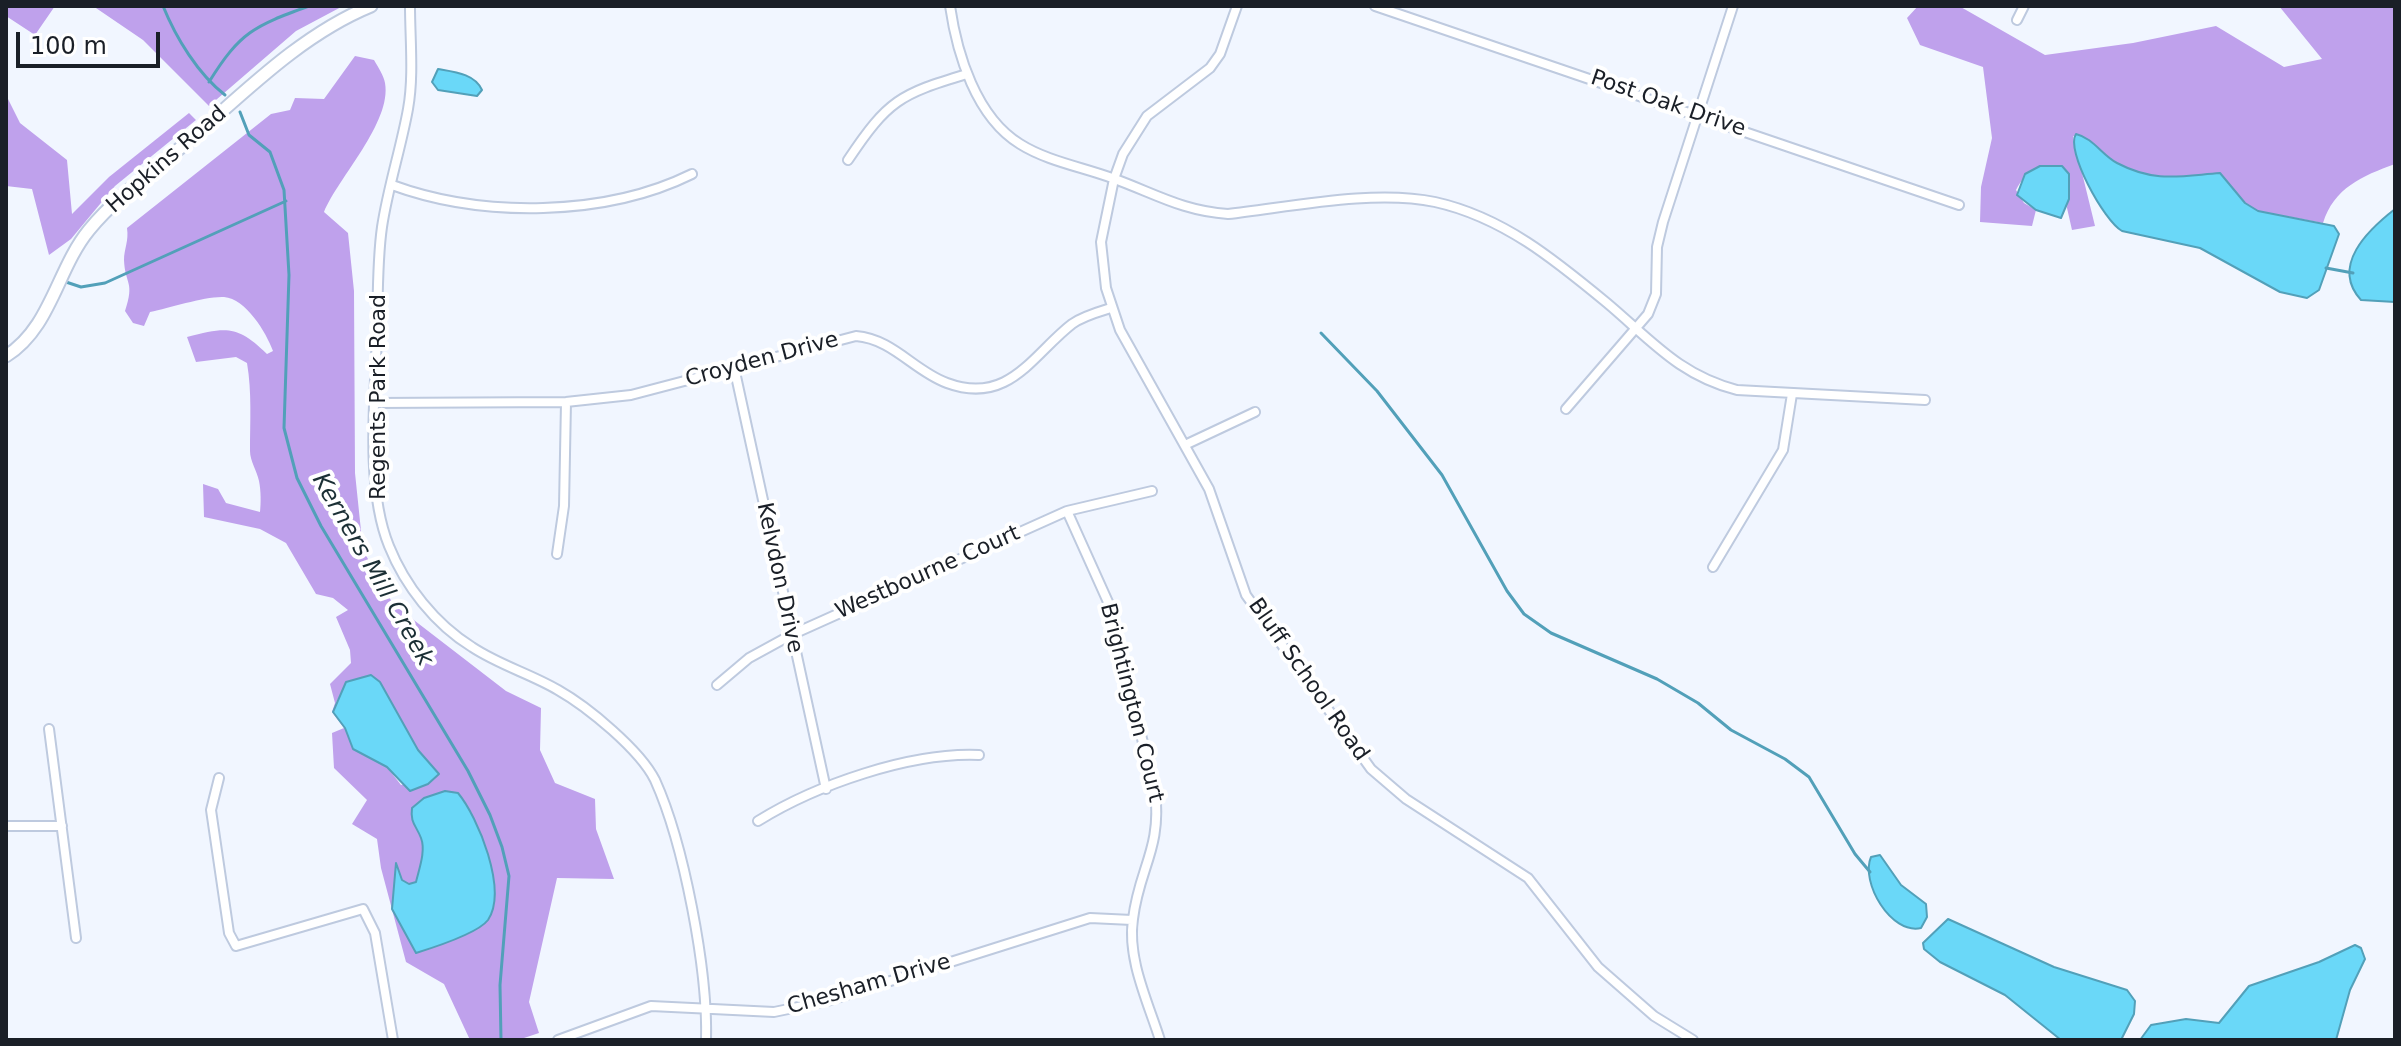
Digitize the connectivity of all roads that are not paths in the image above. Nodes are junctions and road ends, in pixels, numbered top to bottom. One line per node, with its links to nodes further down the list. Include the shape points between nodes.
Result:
1 (371, 6): 18 (main road, Hopkins Road, via 319,33 275,67 105,212 72,254 40,323)
2 (410, 6): 14 (street, Regents Park Road, via 409,105)
3 (950, 6): 9 (street)
4 (1237, 6): 13 (street, Bluff School Road, via 1220,54 1210,68 1147,116)
5 (1375, 6): 10 (street, Post Oak Drive)
6 (1733, 6): 10 (street)
7 (2024, 6): 8 (street)
8 (2017, 20)
9 (967, 74): 11 (street, via 914,90 890,104); 13 (street, via 1002,132 1022,145)
10 (1698, 114): 15 (street, Post Oak Drive); 17 (street, via 1657,247 1656,294)
11 (848, 160)
12 (692, 174): 14 (street, via 644,194 529,210 446,202)
13 (1114, 179): 16 (street, Bluff School Road, via 1101,242); 17 (street, via 1187,210 1205,212 1365,200 1433,202 1472,213 1526,240)
14 (392, 185): 23 (street, Regents Park Road, via 379,260)
15 (1959, 205)
16 (1111, 308): 19 (street, Croyden Drive, via 1073,323 1024,372 991,385 948,384 881,342 856,336); 26 (street, Bluff School Road)
17 (1637, 329): 20 (street, via 1680,368 1704,381 1737,390); 24 (street)
18 (6, 356)
19 (734, 367): 22 (street, Croyden Drive, via 631,395); 31 (street, Kelvdon Drive)
20 (1792, 394): 21 (street); 30 (street, via 1783,450)
21 (1925, 400)
22 (566, 402): 23 (street, Croyden Drive); 29 (street, via 564,506)
23 (375, 403): 42 (street, Regents Park Road, via 383,527 393,555 421,600 472,648 573,700 620,739 654,779 692,914)
24 (1566, 409)
25 (1255, 412): 26 (street)
26 (1187, 444): 47 (street, Bluff School Road, via 1209,489 1246,595 1371,769 1406,799 1528,878 1598,967 1654,1016)
27 (1152, 491): 28 (street, Westbourne Court)
28 (1067, 511): 31 (street, Westbourne Court); 40 (street, Brightington Court, via 1108,602 1155,791 1157,831)
29 (557, 554)
30 (1713, 567)
31 (791, 635): 32 (street, Westbourne Court, via 749,658); 36 (street, Kelvdon Drive)
32 (717, 685)
33 (49, 729): 39 (street)
34 (979, 755): 36 (street, via 904,762)
35 (219, 778): 43 (street, via 211,810 229,933 236,946 363,909 375,933)
36 (826, 789): 37 (street)
37 (758, 821)
38 (6, 826): 39 (street)
39 (62, 826): 41 (street)
40 (1132, 920): 42 (street, Chesham Drive, via 1090,918 827,1001 774,1012); 46 (street, Brightington Court, via 1135,960)
41 (76, 938)
42 (707, 1006): 44 (street, Chesham Drive, via 651,1006); 45 (street, Regents Park Road)
43 (393, 1040)
44 (558, 1040)
45 (706, 1040)
46 (1160, 1040)
47 (1693, 1040)

